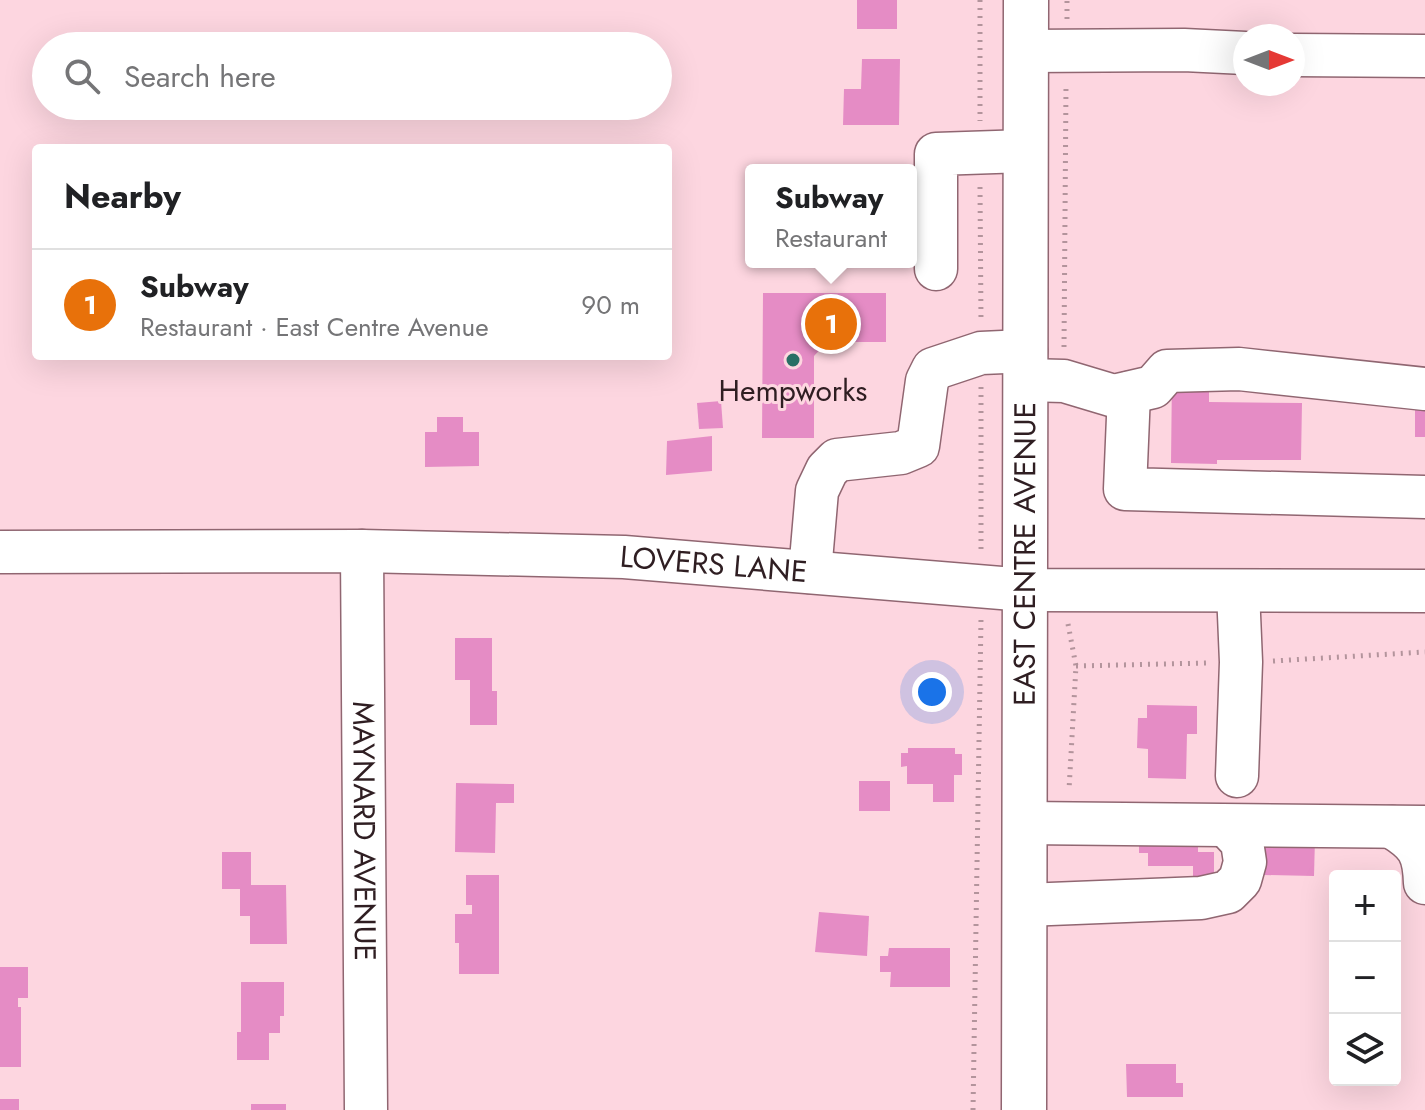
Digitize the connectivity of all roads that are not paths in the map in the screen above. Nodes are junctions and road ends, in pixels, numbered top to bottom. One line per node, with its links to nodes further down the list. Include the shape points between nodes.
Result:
1 (1026, 0): 2 (main road, EAST CENTRE AVENUE)
2 (1026, 51): 3 (street); 6 (main road, EAST CENTRE AVENUE)
3 (1233, 52)
4 (1305, 55): 5 (street)
5 (1425, 56)
6 (1026, 151): 7 (street, via 936,154); 8 (main road, EAST CENTRE AVENUE)
7 (936, 269)
8 (1026, 366): 10 (street, via 1114,396); 14 (street, via 981,353 933,369 918,446 901,453 837,460 817,491); 15 (main road, EAST CENTRE AVENUE)
9 (1425, 389): 10 (street, via 1239,369 1167,371 1153,387)
10 (1129, 393): 11 (street, via 1125,489)
11 (1425, 497)
12 (362, 551): 13 (street, LOVERS LANE); 14 (street, LOVERS LANE, via 624,557); 24 (street, MAYNARD AVENUE)
13 (0, 552)
14 (810, 572): 15 (street, LOVERS LANE)
15 (1026, 590): 16 (street, LOVERS LANE); 19 (main road, EAST CENTRE AVENUE)
16 (1238, 591): 17 (street, LOVERS LANE); 18 (street)
17 (1425, 591)
18 (1237, 776)
19 (1025, 823): 20 (street); 23 (main road, EAST CENTRE AVENUE)
20 (1227, 826): 21 (street); 23 (street, via 1242,842 1245,862 1240,880 1228,892 1201,898)
21 (1408, 827): 22 (street, via 1424,863)
22 (1425, 883)
23 (1025, 905): 25 (main road, EAST CENTRE AVENUE)
24 (366, 1110)
25 (1024, 1110)

